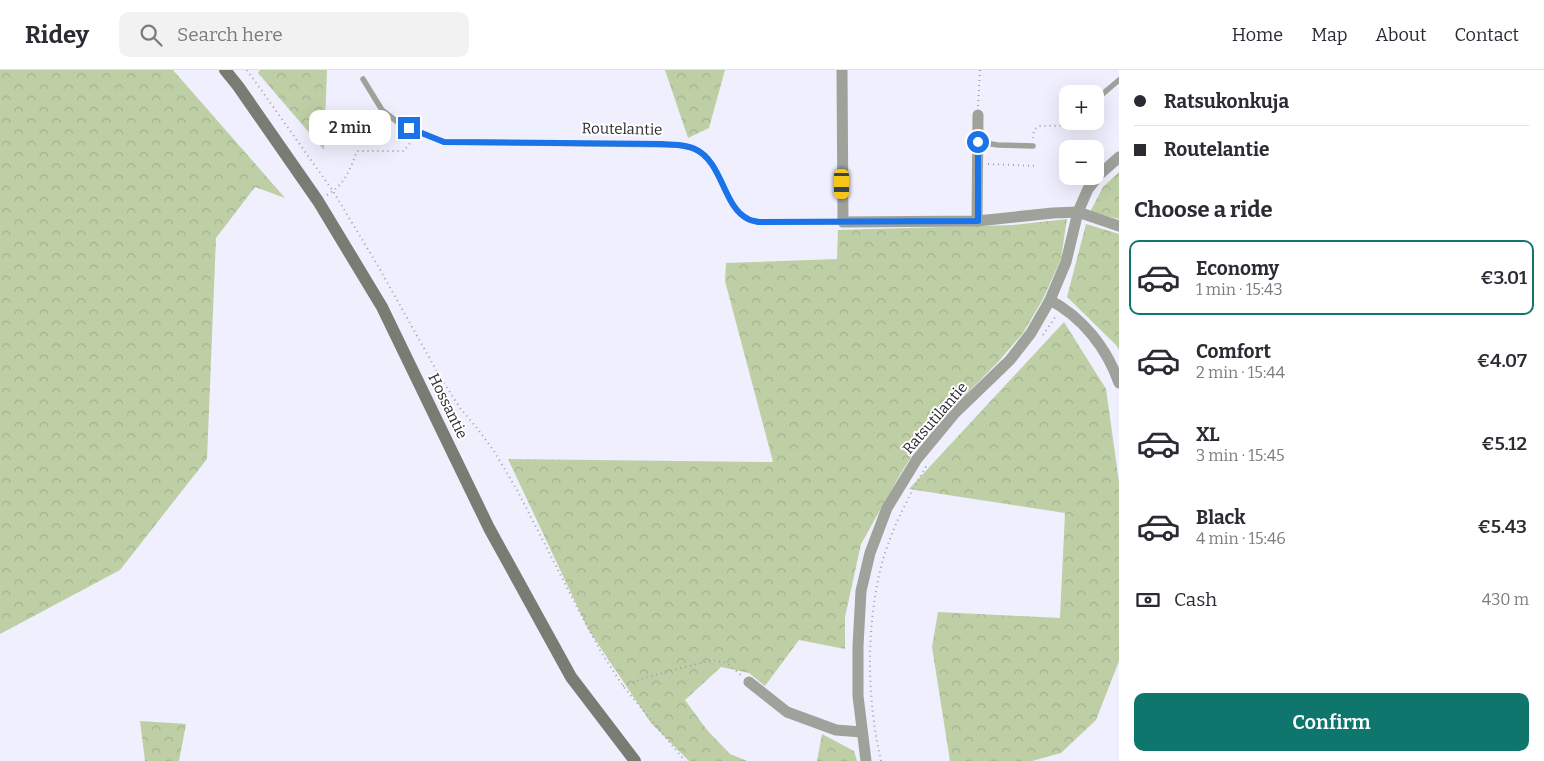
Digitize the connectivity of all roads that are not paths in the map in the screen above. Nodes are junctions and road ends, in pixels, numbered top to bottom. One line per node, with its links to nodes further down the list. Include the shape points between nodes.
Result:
1 (225, 70): 18 (main road, Hossantie, via 318,201 382,307 490,528 571,677)
2 (842, 70): 12 (street)
3 (363, 79): 12 (lane, Routelantie, via 382,110 400,124 444,142 679,145 695,149 709,160 730,200 748,220)
4 (1119, 80): 5 (lane)
5 (1104, 93)
6 (978, 115): 7 (street)
7 (978, 142): 8 (lane); 11 (street)
8 (1033, 146)
9 (1119, 157): 10 (street, Ratsutilantie, via 1088,189)
10 (1078, 212): 11 (street, Routelantie); 13 (street); 14 (street, Ratsutilantie, via 1066,262)
11 (978, 221): 12 (street, Routelantie)
12 (842, 222)
13 (1119, 226)
14 (1050, 300): 15 (street, via 1083,324 1098,343); 17 (street, Ratsutilantie, via 1010,360 955,413 916,459 887,508 870,552 861,591 858,696)
15 (1119, 383)
16 (749, 682): 17 (street, via 787,712 836,730)
17 (862, 732): 19 (street, Ratsutilantie)
18 (634, 761)
19 (866, 761)

